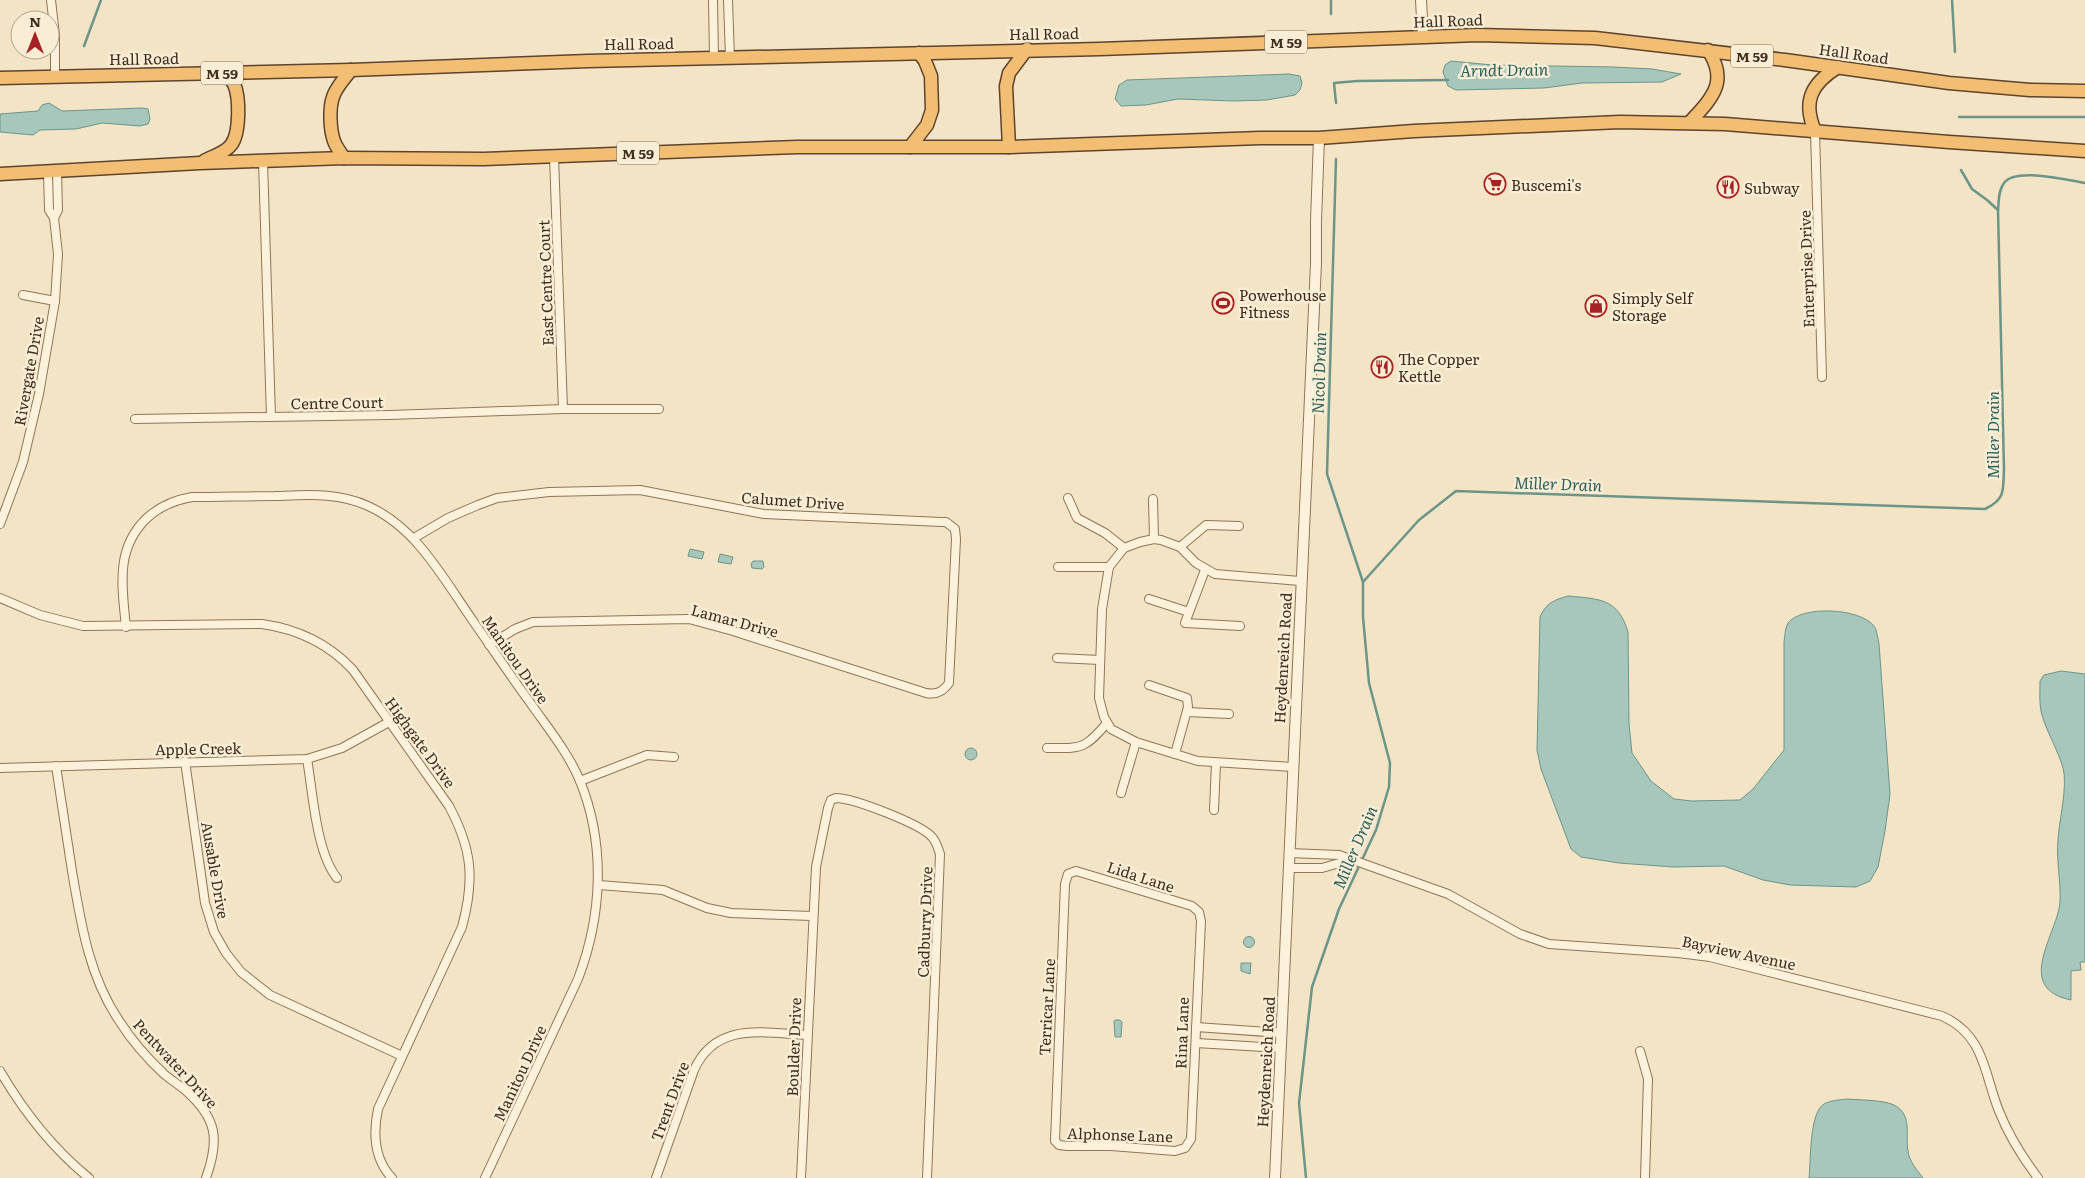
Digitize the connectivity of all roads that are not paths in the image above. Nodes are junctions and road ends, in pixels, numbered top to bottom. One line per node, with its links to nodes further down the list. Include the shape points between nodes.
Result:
1 (51, 0): 14 (street)
2 (713, 0): 9 (street)
3 (728, 0): 10 (street)
4 (1422, 0): 5 (street)
5 (1423, 37): 6 (highway, Hall Road / M 59); 7 (highway, Hall Road / M 59, via 1567,37)
6 (1027, 49): 8 (highway, Hall Road / M 59); 21 (highway, via 1009,73 1006,86)
7 (1708, 50): 11 (highway, Hall Road / M 59); 17 (highway, via 1718,70 1717,84 1710,100)
8 (919, 53): 10 (highway, Hall Road / M 59); 20 (highway, via 931,76 932,110 927,125)
9 (714, 58): 10 (highway, Hall Road / M 59); 12 (highway, Hall Road / M 59)
10 (730, 58)
11 (1838, 67): 16 (highway, Hall Road / M 59, via 1948,83); 18 (highway, via 1824,75 1811,97 1810,120)
12 (352, 70): 13 (highway, Hall Road / M 59); 24 (highway, via 332,97 331,105 334,142)
13 (223, 73): 14 (highway, Hall Road / M 59); 26 (highway, via 231,79 237,93 236,138 225,151)
14 (55, 76): 15 (highway, Hall Road / M 59)
15 (0, 78)
16 (2085, 91)
17 (1690, 122): 18 (highway, M 59); 19 (highway, M 59, via 1563,124)
18 (1815, 131): 22 (highway, M 59); 31 (street, Enterprise Drive)
19 (1319, 138): 21 (highway, M 59); 47 (street, Heydenreich Road)
20 (910, 147): 21 (highway, M 59); 23 (highway, M 59, via 797,147)
21 (1009, 147)
22 (2085, 151)
23 (554, 156): 24 (highway, M 59); 32 (street, East Centre Court)
24 (344, 158): 25 (highway, M 59)
25 (263, 161): 26 (highway, M 59); 34 (street, Centre Court)
26 (200, 163): 27 (highway, M 59)
27 (52, 172): 28 (highway, M 59); 30 (street, Rivergate Drive, via 49,210 54,218 58,254)
28 (0, 174)
29 (23, 295): 30 (street)
30 (55, 301): 38 (street, Rivergate Drive, via 29,441)
31 (1822, 376)
32 (563, 409): 33 (street, Centre Court); 34 (street, Centre Court)
33 (659, 409)
34 (271, 417): 35 (street)
35 (135, 418)
36 (1068, 498): 43 (street, via 1073,512 1082,522 1105,533)
37 (1153, 499): 41 (street)
38 (0, 524)
39 (1238, 526): 42 (street, via 1206,525)
40 (414, 538): 52 (street, Manitou Drive, via 381,512 337,496 180,499 152,513 130,538 123,563); 53 (street, Manitou Drive); 57 (street, Calumet Drive, via 448,518 488,501 557,492 640,490 754,513 946,522 955,529 956,538 949,678)
41 (1154, 539): 42 (street); 43 (street)
42 (1180, 546): 46 (street)
43 (1124, 548): 45 (street)
44 (1058, 567): 45 (street)
45 (1109, 568): 55 (street, via 1102,609)
46 (1206, 570): 47 (street, via 1226,576); 50 (street)
47 (1300, 581): 70 (street, Heydenreich Road)
48 (0, 598): 52 (street, Highgate Drive, via 64,622)
49 (1148, 599): 50 (street)
50 (1189, 612): 51 (street, via 1184,623)
51 (1240, 626)
52 (126, 627): 60 (street, Highgate Drive, via 249,624 275,626 298,633 319,643 347,664)
53 (489, 645): 57 (street, Lamar Drive, via 514,629 533,622 689,619 926,693); 72 (street, Manitou Drive, via 550,730)
54 (1057, 658): 55 (street)
55 (1100, 660): 61 (street, via 1099,698)
56 (1149, 685): 58 (street, via 1188,698)
57 (942, 692)
58 (1187, 712): 59 (street); 64 (street)
59 (1229, 714)
60 (389, 722): 66 (street, Apple Creek, via 342,748); 89 (street, Highgate Drive, via 461,828 470,862 471,883 462,927)
61 (1107, 723): 62 (street, via 1117,734); 63 (street, via 1086,745)
62 (1136, 742): 64 (street); 73 (street)
63 (1048, 748)
64 (1175, 754): 68 (street)
65 (674, 757): 72 (street, via 647,754)
66 (307, 759): 67 (street, Apple Creek); 79 (street, via 322,848 330,870)
67 (185, 761): 69 (street, Apple Creek); 89 (street, Ausable Drive, via 205,903 214,932 229,957 241,972 270,995)
68 (1216, 763): 70 (street); 74 (street)
69 (56, 766): 71 (street, Apple Creek); 94 (street, Pentwater Drive, via 82,932 93,968 110,1006 136,1044 208,1114 214,1134)
70 (1292, 767): 75 (street, Heydenreich Road)
71 (0, 768)
72 (580, 781): 80 (street, Manitou Drive, via 594,831)
73 (1121, 793)
74 (1214, 810)
75 (1289, 853): 76 (street, Bayview Avenue, via 1333,854); 77 (street, Heydenreich Road)
76 (1350, 860): 77 (street, via 1322,868); 102 (street, Bayview Avenue, via 1448,894 1535,940 1710,957 1918,1008 1949,1019 1961,1027 1979,1050 2002,1118)
77 (1288, 868): 84 (street, Heydenreich Road)
78 (1068, 874): 82 (street, Lida Lane, via 1081,872 1192,906); 91 (street, Terricar Lane, via 1065,884)
79 (337, 878)
80 (599, 885): 81 (street, via 663,890 707,908 732,913); 96 (street, Manitou Drive, via 593,932 578,980)
81 (812, 916): 85 (street, Boulder Drive); 99 (street, Cadburry Drive, via 816,867 831,800 852,800 917,825 933,838 940,854 940,877)
82 (1201, 916): 83 (street, Rina Lane)
83 (1196, 1027): 84 (street); 86 (street, Rina Lane)
84 (1281, 1032): 87 (street, Heydenreich Road)
85 (807, 1035): 97 (street, Trent Drive, via 733,1034 711,1046 694,1070); 98 (street, Boulder Drive)
86 (1196, 1043): 87 (street); 92 (street, Rina Lane, via 1191,1139)
87 (1280, 1048): 100 (street, Heydenreich Road)
88 (1640, 1051): 101 (street, via 1648,1079)
89 (402, 1056): 95 (street, Highgate Drive, via 378,1109 375,1127 376,1149)
90 (0, 1071): 93 (street, via 26,1113 61,1153)
91 (1055, 1142): 92 (street, Alphonse Lane, via 1066,1146 1175,1151)
92 (1185, 1148)
93 (89, 1178)
94 (206, 1178)
95 (392, 1178)
96 (485, 1178)
97 (656, 1178)
98 (801, 1178)
99 (927, 1178)
100 (1275, 1178)
101 (1645, 1178)
102 (2038, 1178)

